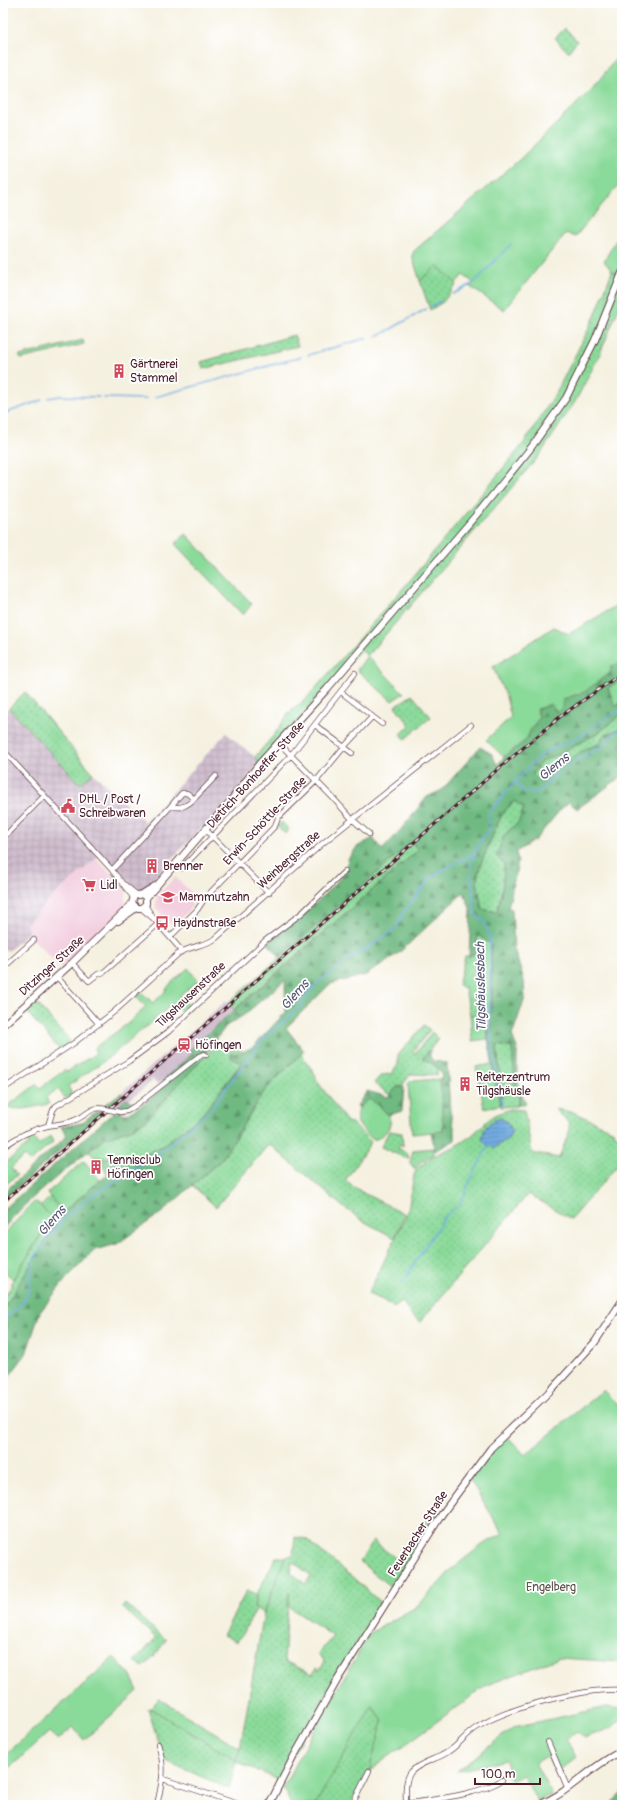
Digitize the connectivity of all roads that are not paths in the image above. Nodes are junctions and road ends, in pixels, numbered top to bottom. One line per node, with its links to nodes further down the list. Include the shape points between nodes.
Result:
1 (622, 273): 8 (street, Ditzinger Straße, via 595,340 566,398 530,449 327,689)
2 (355, 673): 3 (street, Dietrich-Bonhoeffer-Straße)
3 (341, 692): 4 (street); 6 (street, Dietrich-Bonhoeffer-Straße)
4 (372, 717): 5 (street); 9 (street, Erwin-Schöttle-Straße)
5 (382, 724)
6 (315, 725): 9 (street); 12 (street, Dietrich-Bonhoeffer-Straße)
7 (470, 725): 18 (street, Weinbergstraße)
8 (278, 742): 12 (street); 19 (street, Ditzinger Straße)
9 (344, 747): 11 (street); 14 (street, Erwin-Schöttle-Straße)
10 (3, 750): 15 (street)
11 (352, 753)
12 (291, 755): 14 (street); 21 (street, Dietrich-Bonhoeffer-Straße)
13 (216, 776): 16 (street)
14 (316, 780): 18 (street); 23 (street, Erwin-Schöttle-Straße, via 278,818 276,826)
15 (44, 796): 22 (street); 25 (street)
16 (194, 799): 17 (street, via 178,808); 17 (street, via 187,793 182,793)
17 (171, 806): 25 (street)
18 (352, 819): 20 (street); 27 (street, Weinbergstraße)
19 (205, 829): 21 (street); 28 (street, Ditzinger Straße, via 153,890)
20 (369, 834)
21 (213, 837): 23 (street); 24 (street, Dietrich-Bonhoeffer-Straße)
22 (3, 838)
23 (239, 863): 27 (street); 30 (street, Erwin-Schöttle-Straße)
24 (182, 868)
25 (112, 870): 28 (street)
26 (346, 871): 40 (street, Tilgshausenstraße, via 302,913 260,945 168,1032 129,1061 56,1106)
27 (269, 893): 32 (street, Weinbergstraße, via 215,939)
28 (139, 901): 29 (street); 33 (street, Ditzinger Straße)
29 (158, 924): 30 (street); 33 (street, via 104,972 89,981)
30 (170, 937): 32 (street)
31 (34, 940): 34 (street)
32 (182, 951): 37 (street, Weinbergstraße)
33 (72, 963): 35 (street, Ditzinger Straße)
34 (3, 968)
35 (56, 977): 36 (street, Ditzinger Straße); 37 (street)
36 (3, 1024)
37 (98, 1024): 39 (street, Weinbergstraße, via 63,1051)
38 (206, 1055): 40 (street, bridge, via 199,1056 127,1111 95,1108 76,1120)
39 (3, 1089)
40 (48, 1126): 41 (street, via 24,1133)
41 (3, 1147)
42 (622, 1301): 55 (street, Feuerbacher Straße, via 595,1342 553,1388 491,1448 442,1514 338,1679)
43 (622, 1690): 57 (street, via 563,1697 490,1720 475,1728 446,1753 424,1763 411,1773)
44 (548, 1742): 51 (street)
45 (158, 1744): 49 (street)
46 (622, 1744): 47 (street)
47 (622, 1751): 51 (street, via 608,1758)
48 (369, 1771): 56 (street)
49 (163, 1779): 53 (street); 54 (street)
50 (502, 1780): 57 (street, via 480,1789)
51 (568, 1789): 52 (street)
52 (552, 1802): 58 (street)
53 (157, 1805)
54 (241, 1805)
55 (268, 1805)
56 (352, 1805)
57 (406, 1805)
58 (538, 1805)

